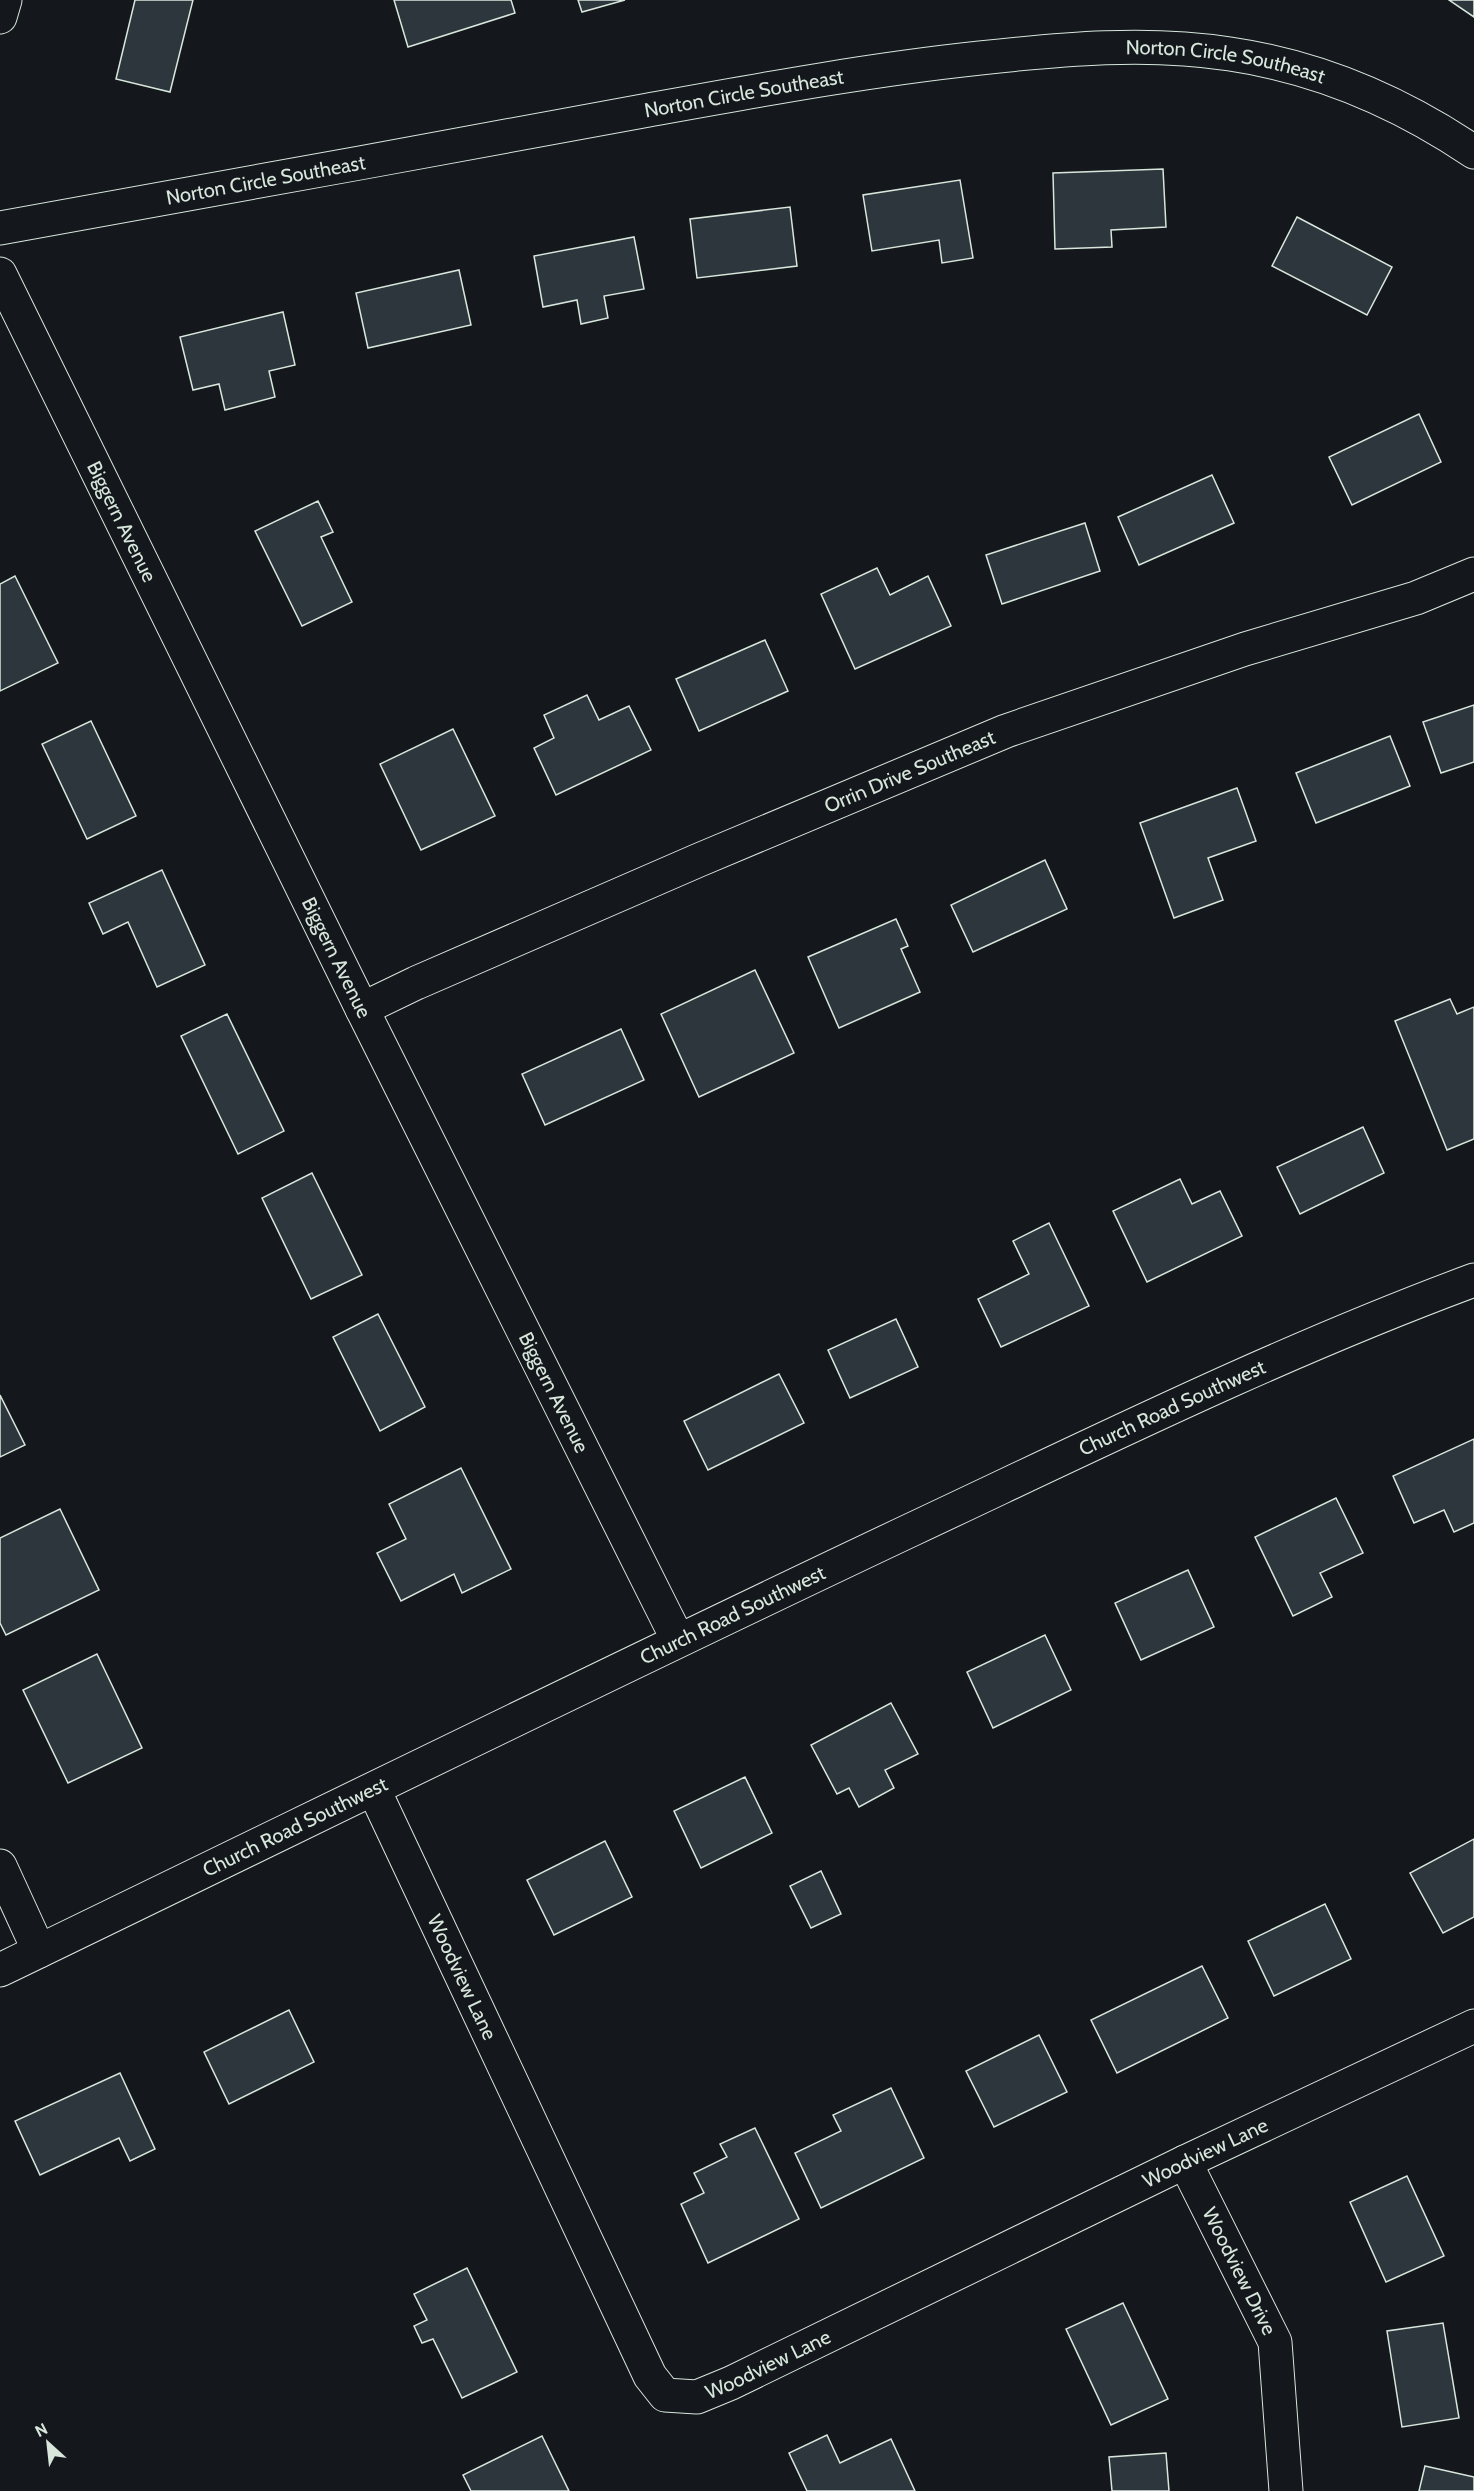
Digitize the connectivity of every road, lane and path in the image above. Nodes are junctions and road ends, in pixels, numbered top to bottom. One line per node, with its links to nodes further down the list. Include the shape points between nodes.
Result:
1 (5, 0): 2 (street)
2 (0, 17)
3 (1474, 152): 4 (street, Norton Circle Southeast, via 1381,98 1308,70 1229,53 1075,47 929,64 727,96)
4 (0, 228)
5 (0, 274): 7 (street, Biggern Avenue)
6 (1474, 574): 7 (street, Orrin Drive Southeast, via 1416,598 1245,649 1006,731 699,860)
7 (362, 1009): 9 (street, Biggern Avenue)
8 (1474, 1280): 9 (street, Church Road Southwest, via 1239,1377)
9 (678, 1640): 10 (street, Church Road Southwest)
10 (374, 1790): 12 (street, Church Road Southwest); 15 (street, Woodview Lane, via 650,2376 665,2395 697,2397 731,2383)
11 (0, 1866): 12 (street)
12 (39, 1951): 13 (street, Church Road Southwest)
13 (0, 1970)
14 (1474, 2026): 15 (street, Woodview Lane)
15 (1185, 2162): 16 (street, Woodview Drive, via 1275,2342)
16 (1286, 2491)

